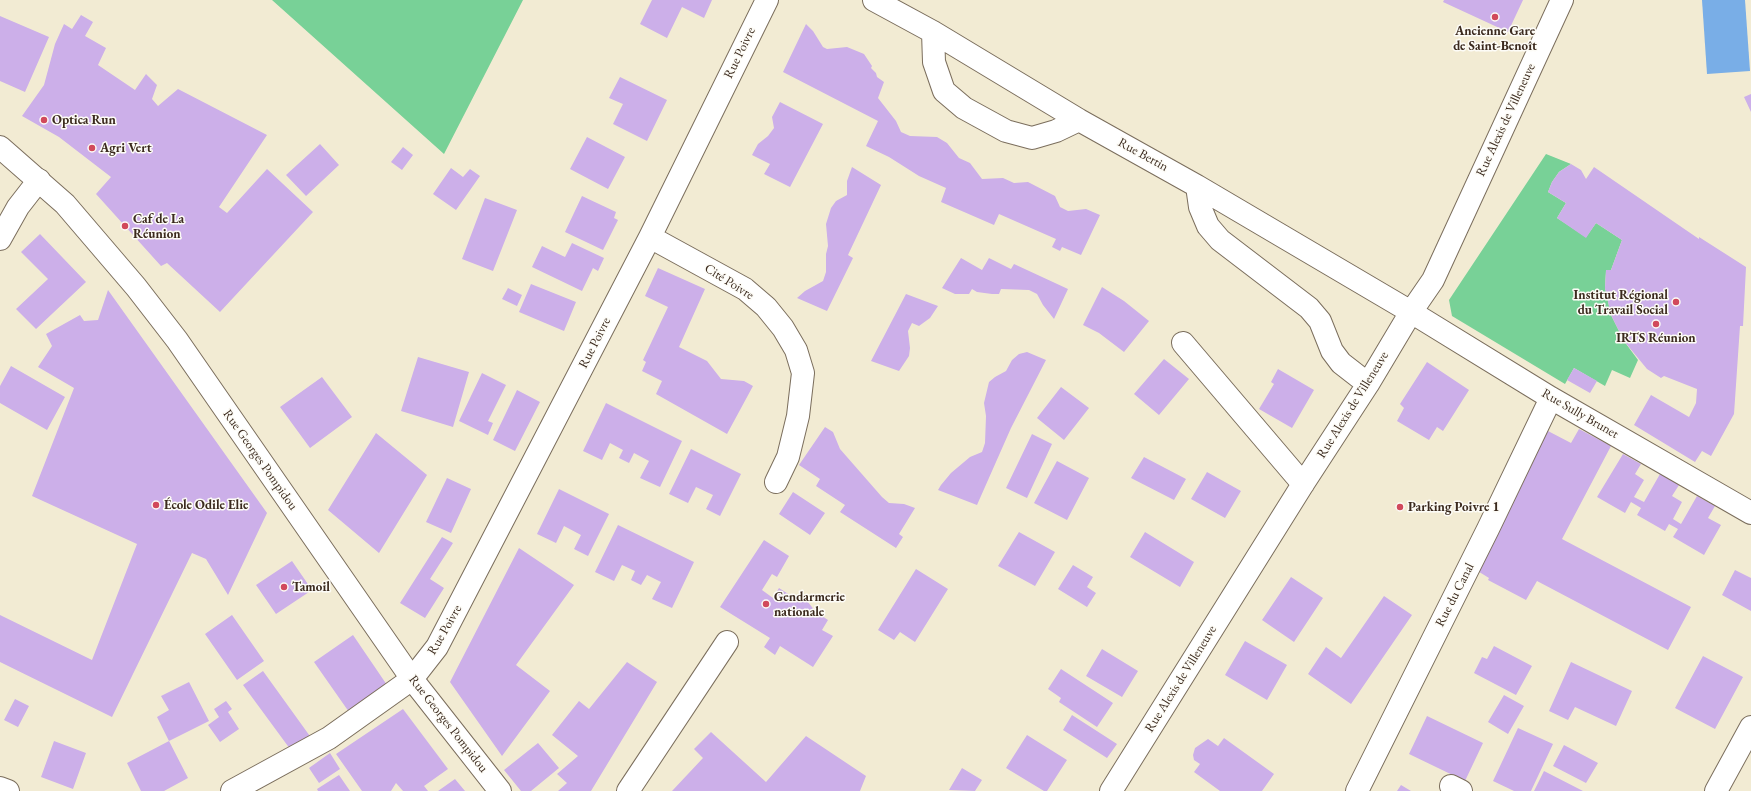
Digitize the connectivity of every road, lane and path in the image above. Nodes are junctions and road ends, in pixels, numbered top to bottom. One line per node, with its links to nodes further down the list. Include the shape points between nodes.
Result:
1 (767, 0): 9 (street, Rue Poivre)
2 (874, 0): 4 (street, Rue Bertin)
3 (1562, 0): 11 (street, Rue Alexis de Villeneuve, via 1433,280)
4 (933, 32): 5 (street, Rue Bertin); 5 (street, via 934,62 944,91 964,108 1006,131 1032,138 1056,131)
5 (1079, 120): 8 (street, Rue Bertin)
6 (0, 147): 7 (street, Rue Georges Pompidou)
7 (39, 180): 10 (street, via 18,207); 19 (street, Rue Georges Pompidou, via 100,243 177,340)
8 (1197, 186): 11 (street, Rue Bertin); 13 (street, via 1200,207 1208,226 1220,240 1309,308 1320,321 1332,351 1341,363)
9 (650, 237): 15 (street, Cité Poivre, via 745,289 766,307 796,350 803,373 798,416 788,457); 19 (street, Rue Poivre, via 437,647)
10 (0, 239)
11 (1411, 312): 13 (street, Rue Alexis de Villeneuve); 14 (street, Rue Sully Brunet)
12 (1183, 343): 16 (street)
13 (1368, 384): 16 (street, Rue Alexis de Villeneuve)
14 (1551, 398): 17 (street, Rue Sully Brunet); 27 (street, Rue du Canal)
15 (776, 482)
16 (1302, 484): 26 (street, Rue Alexis de Villeneuve)
17 (1751, 513)
18 (727, 642): 25 (street)
19 (412, 679): 23 (street, Rue Poivre, via 329,738); 24 (street, Rue Georges Pompidou)
20 (1751, 727): 28 (street)
21 (0, 788): 22 (street)
22 (8, 791)
23 (232, 791)
24 (500, 791)
25 (628, 791)
26 (1111, 791)
27 (1357, 791)
28 (1716, 791)

